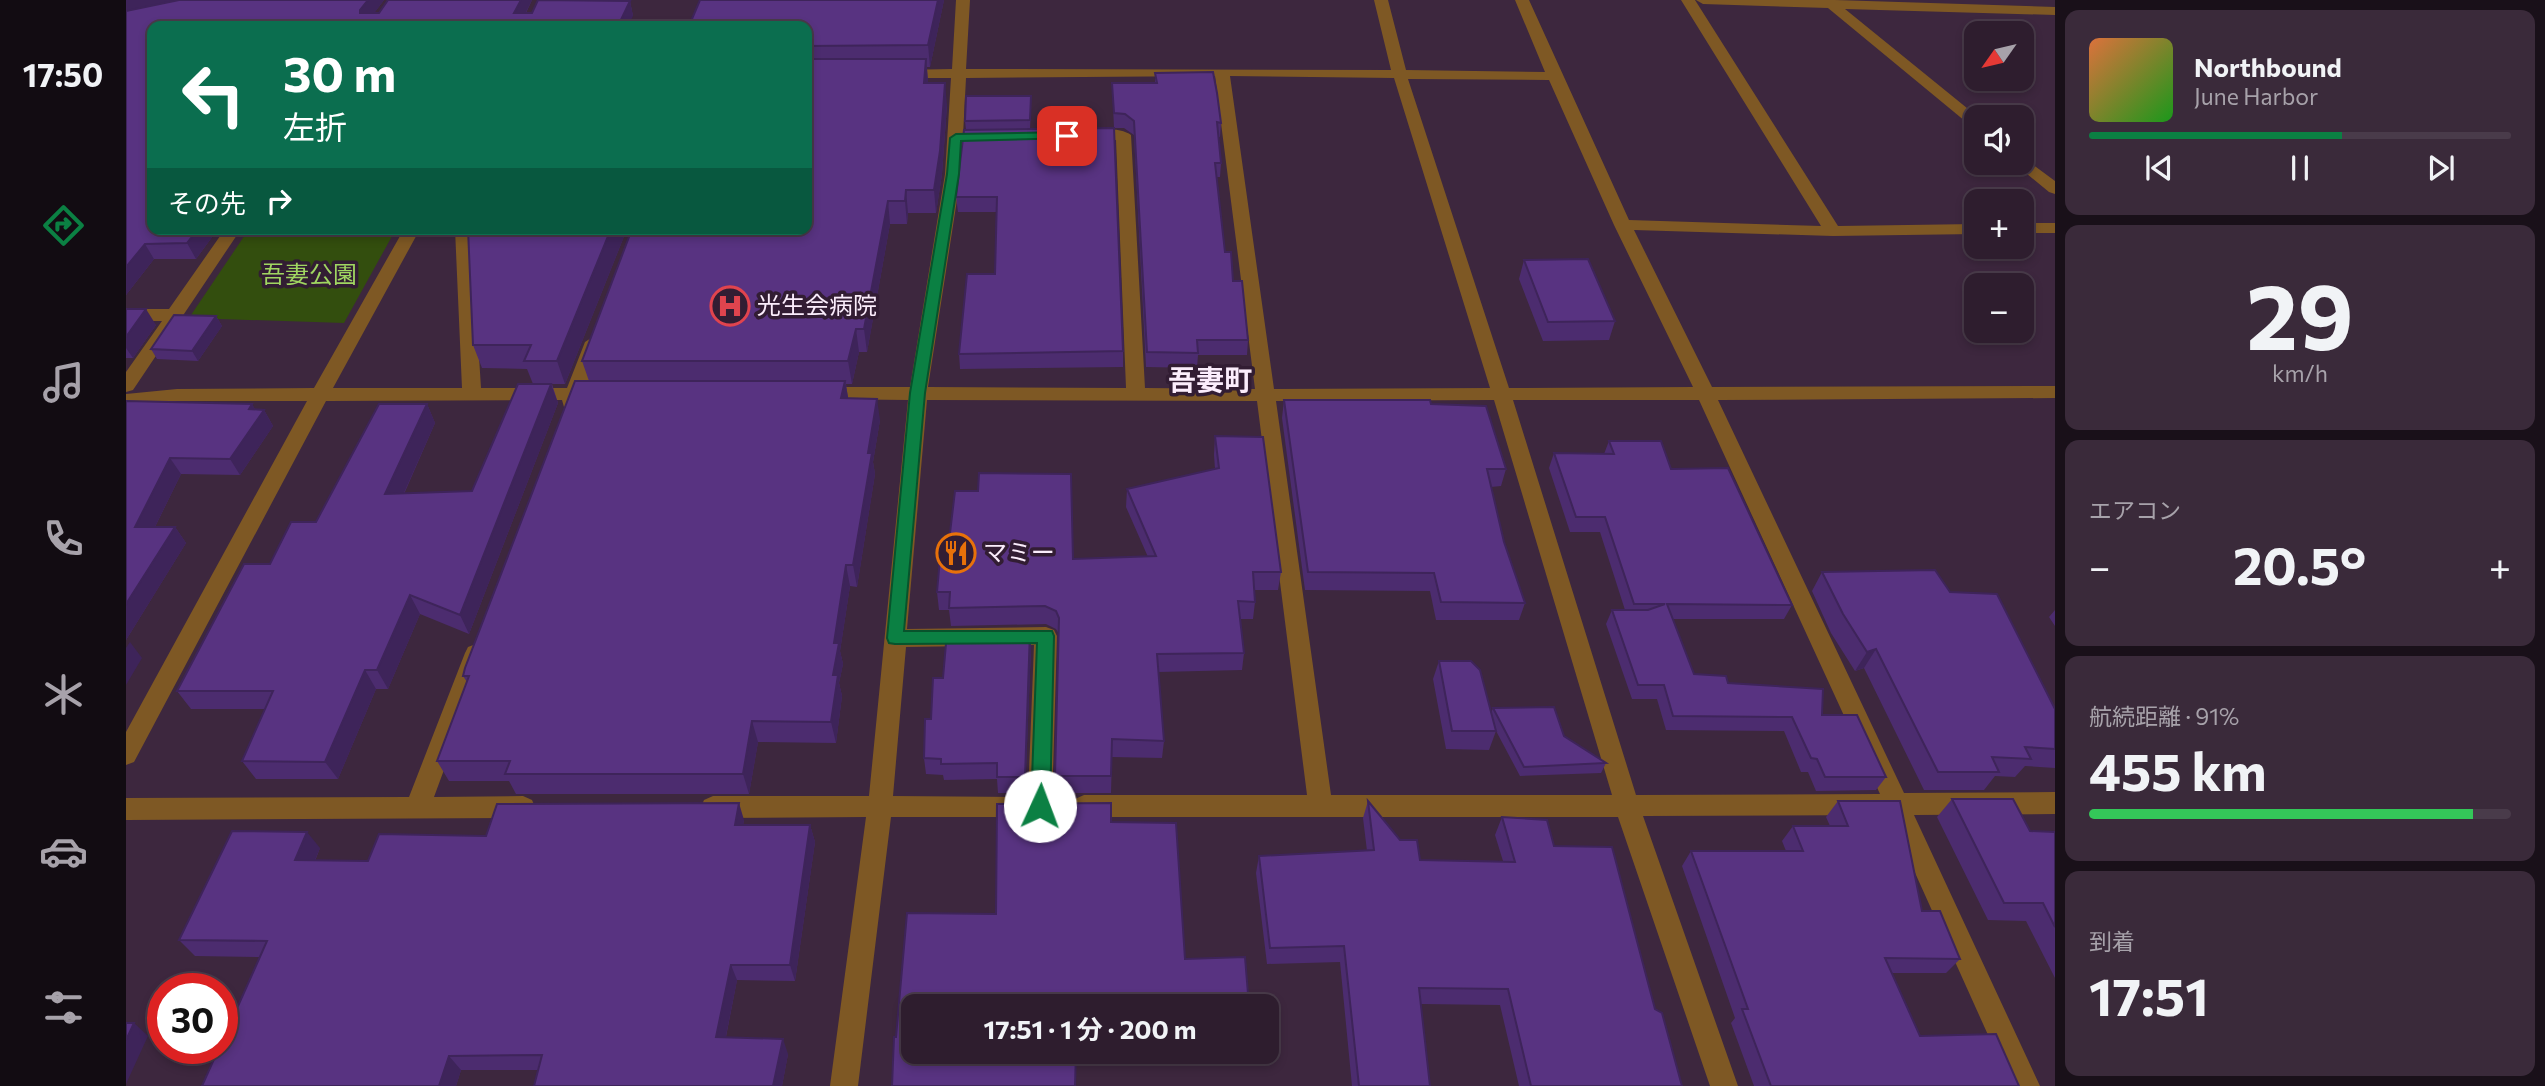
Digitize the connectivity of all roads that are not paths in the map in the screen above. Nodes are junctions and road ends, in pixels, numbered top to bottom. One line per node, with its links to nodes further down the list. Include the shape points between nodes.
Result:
1 (963, 0): 9 (street)
2 (1381, 0): 11 (street)
3 (1522, 0): 12 (street)
4 (1688, 0): 21 (street)
5 (1703, 0): 6 (street)
6 (1829, 2): 7 (street); 13 (street)
7 (2055, 11)
8 (1222, 72): 9 (street); 11 (street); 38 (street)
9 (959, 73): 10 (street); 33 (street, via 962,138)
10 (883, 74)
11 (1400, 75): 12 (street); 39 (street)
12 (1552, 76): 17 (street)
13 (1964, 113)
14 (1067, 136): 37 (street, via 1123,135)
15 (2034, 171): 16 (street)
16 (2055, 188)
17 (1622, 225): 21 (street); 29 (street)
18 (2034, 228): 19 (street)
19 (2055, 228)
20 (1964, 229): 21 (street)
21 (1833, 231)
22 (229, 235): 26 (street)
23 (409, 235): 34 (street)
24 (463, 235): 35 (street)
25 (126, 315): 26 (street)
26 (173, 315): 28 (street)
27 (603, 318): 36 (street)
28 (126, 386)
29 (1704, 391): 30 (street); 39 (street); 45 (street)
30 (2055, 392)
31 (616, 393): 36 (street)
32 (794, 393): 33 (street)
33 (918, 393): 37 (street); 42 (street)
34 (320, 394): 35 (street); 40 (street); 44 (street)
35 (472, 394): 36 (street)
36 (575, 394): 41 (street)
37 (1136, 394): 38 (street)
38 (1264, 395): 39 (street); 47 (street)
39 (1502, 395): 49 (street)
40 (126, 400)
41 (565, 419)
42 (895, 638): 48 (street, via 1046,636); 52 (street)
43 (481, 639): 53 (street)
44 (126, 755)
45 (1896, 803): 46 (street); 49 (street); 57 (street)
46 (2055, 803)
47 (1320, 804): 48 (street); 49 (street)
48 (1040, 806): 52 (street)
49 (1627, 806): 56 (street)
50 (540, 807): 53 (street)
51 (690, 807): 52 (street)
52 (880, 807): 55 (street)
53 (417, 808): 54 (street)
54 (126, 809)
55 (844, 1086)
56 (1724, 1086)
57 (2026, 1086)

